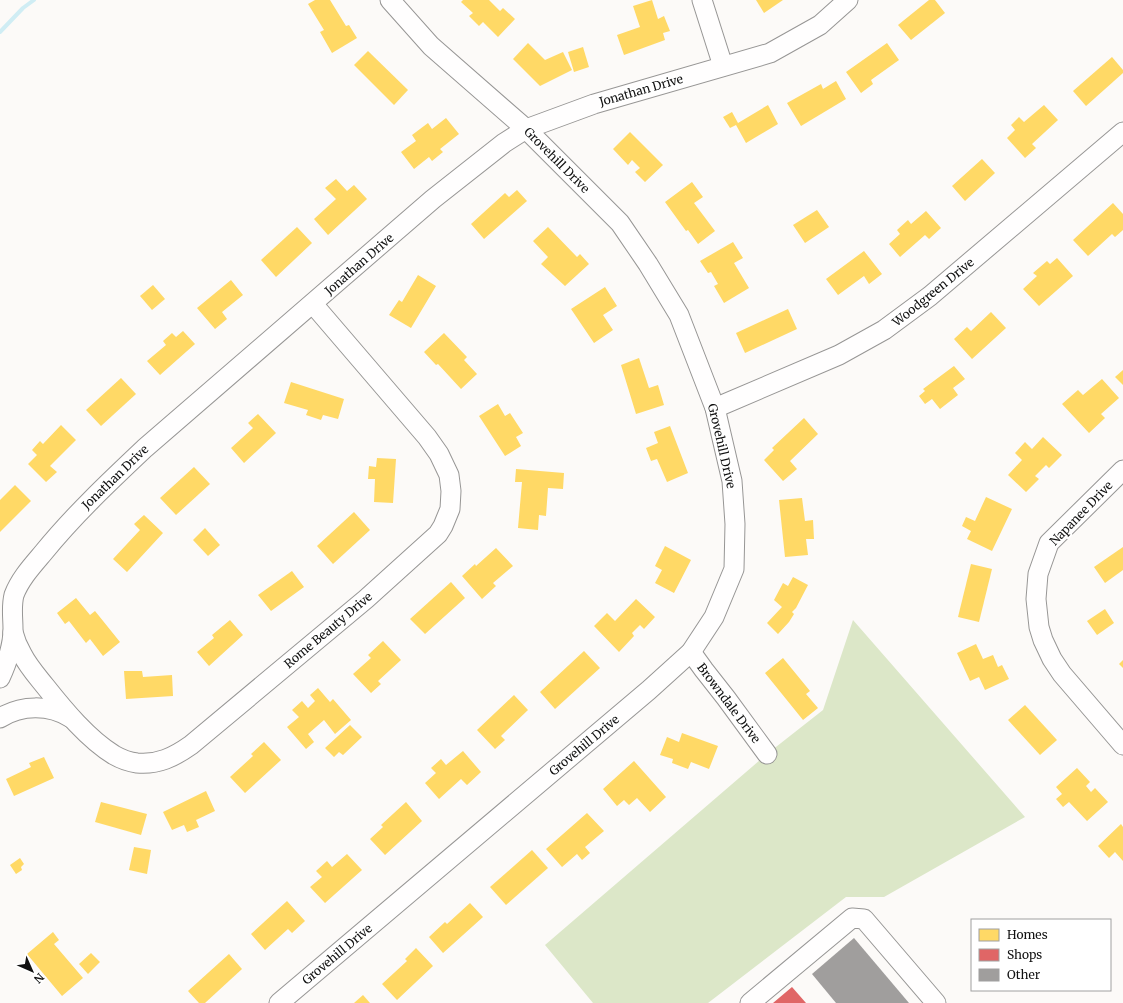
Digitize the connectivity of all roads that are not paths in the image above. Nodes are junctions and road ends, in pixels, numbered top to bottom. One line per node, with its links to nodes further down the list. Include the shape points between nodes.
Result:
1 (390, 0): 5 (street, Grovehill Drive, via 431,46)
2 (702, 0): 4 (street)
3 (848, 0): 4 (street, Jonathan Drive, via 820,24 770,53)
4 (723, 66): 5 (street, Jonathan Drive, via 594,104)
5 (526, 129): 7 (street, Jonathan Drive, via 504,143 433,199); 8 (street, Grovehill Drive, via 620,223 648,264 678,315)
6 (1123, 132): 8 (street, Woodgreen Drive, via 930,296 884,330 839,356)
7 (313, 304): 10 (street, Jonathan Drive, via 145,448 106,484 56,537 18,587 12,607); 14 (street, Rome Beauty Drive, via 439,454 449,475 451,491 450,509 443,526 431,541 366,599 175,756 150,763 125,760 107,750)
8 (716, 408): 11 (street, Grovehill Drive, via 732,481 735,524 734,569 714,617)
9 (1123, 470): 15 (street, Napanee Drive, via 1049,543 1038,574 1036,599 1039,627 1052,659)
10 (13, 628): 12 (street, Jonathan Drive, via 10,652); 14 (street, Rome Beauty Drive, via 17,645 26,662)
11 (691, 652): 16 (street, Browndale Drive); 17 (street, Grovehill Drive)
12 (0, 678)
13 (0, 718): 14 (street, via 22,709 41,708 60,712)
14 (76, 722)
15 (1123, 745)
16 (767, 754)
17 (278, 1003)
18 (750, 1003): 19 (street, via 852,918 864,919)
19 (936, 1003)

